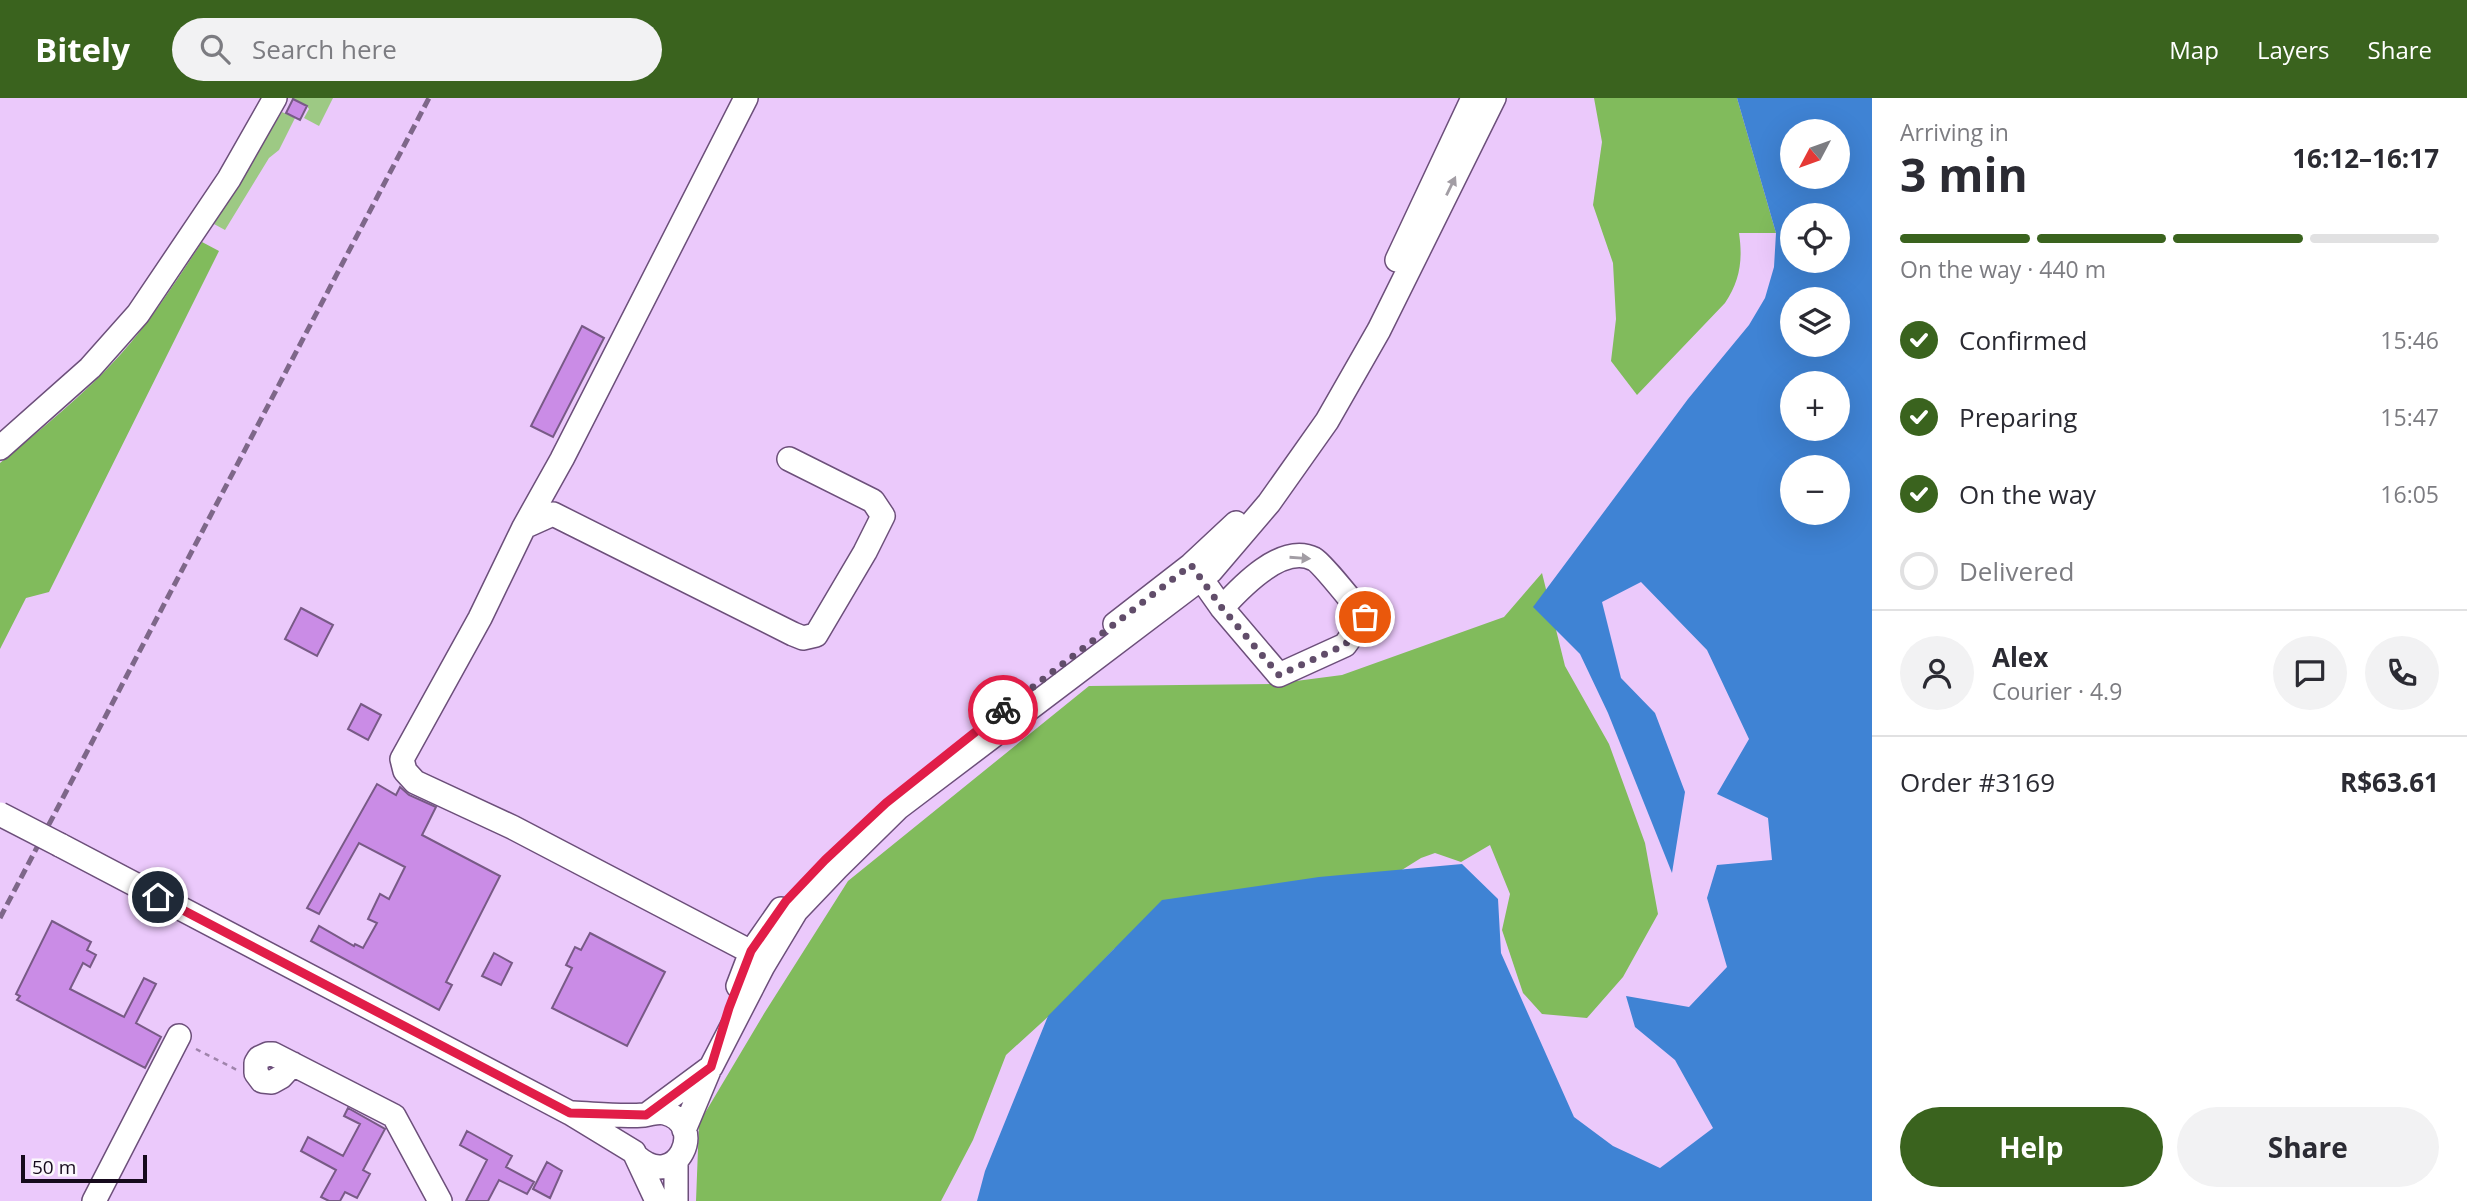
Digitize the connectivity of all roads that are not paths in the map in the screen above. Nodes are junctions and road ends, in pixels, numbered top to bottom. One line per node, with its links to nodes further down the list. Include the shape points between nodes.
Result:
1 (275, 98): 5 (street, via 229,179 138,314 90,369)
2 (746, 98): 7 (street)
3 (1473, 98): 8 (street, via 1322,415 1264,496)
4 (1494, 98): 8 (street, one-way to 4, via 1211,570 1269,503 1327,421 1379,330)
5 (0, 447)
6 (789, 459): 7 (street, via 873,501 883,516 811,637 793,634 553,513)
7 (524, 527): 11 (street, via 402,759 405,771 415,782)
8 (1196, 571): 9 (street); 11 (street, via 886,803 786,901); 14 (street, via 898,808 837,868 796,911)
9 (1222, 608): 9 (street, one-way to 9, via 1241,587 1279,559 1294,556 1314,559 1365,617 1345,645 1279,675)
10 (0, 814): 15 (street, bridge)
11 (751, 951): 14 (street)
12 (183, 1040): 20 (street)
13 (293, 1064): 21 (street, via 394,1116)
14 (711, 1067): 16 (street); 17 (street)
15 (570, 1113): 16 (street); 18 (street)
16 (647, 1114): 17 (street, via 670,1115); 18 (street, via 632,1131)
17 (684, 1130): 19 (street, via 685,1147)
18 (636, 1154): 19 (street, via 652,1166); 22 (street)
19 (676, 1160): 23 (street)
20 (94, 1201)
21 (440, 1201)
22 (657, 1201)
23 (676, 1201)

